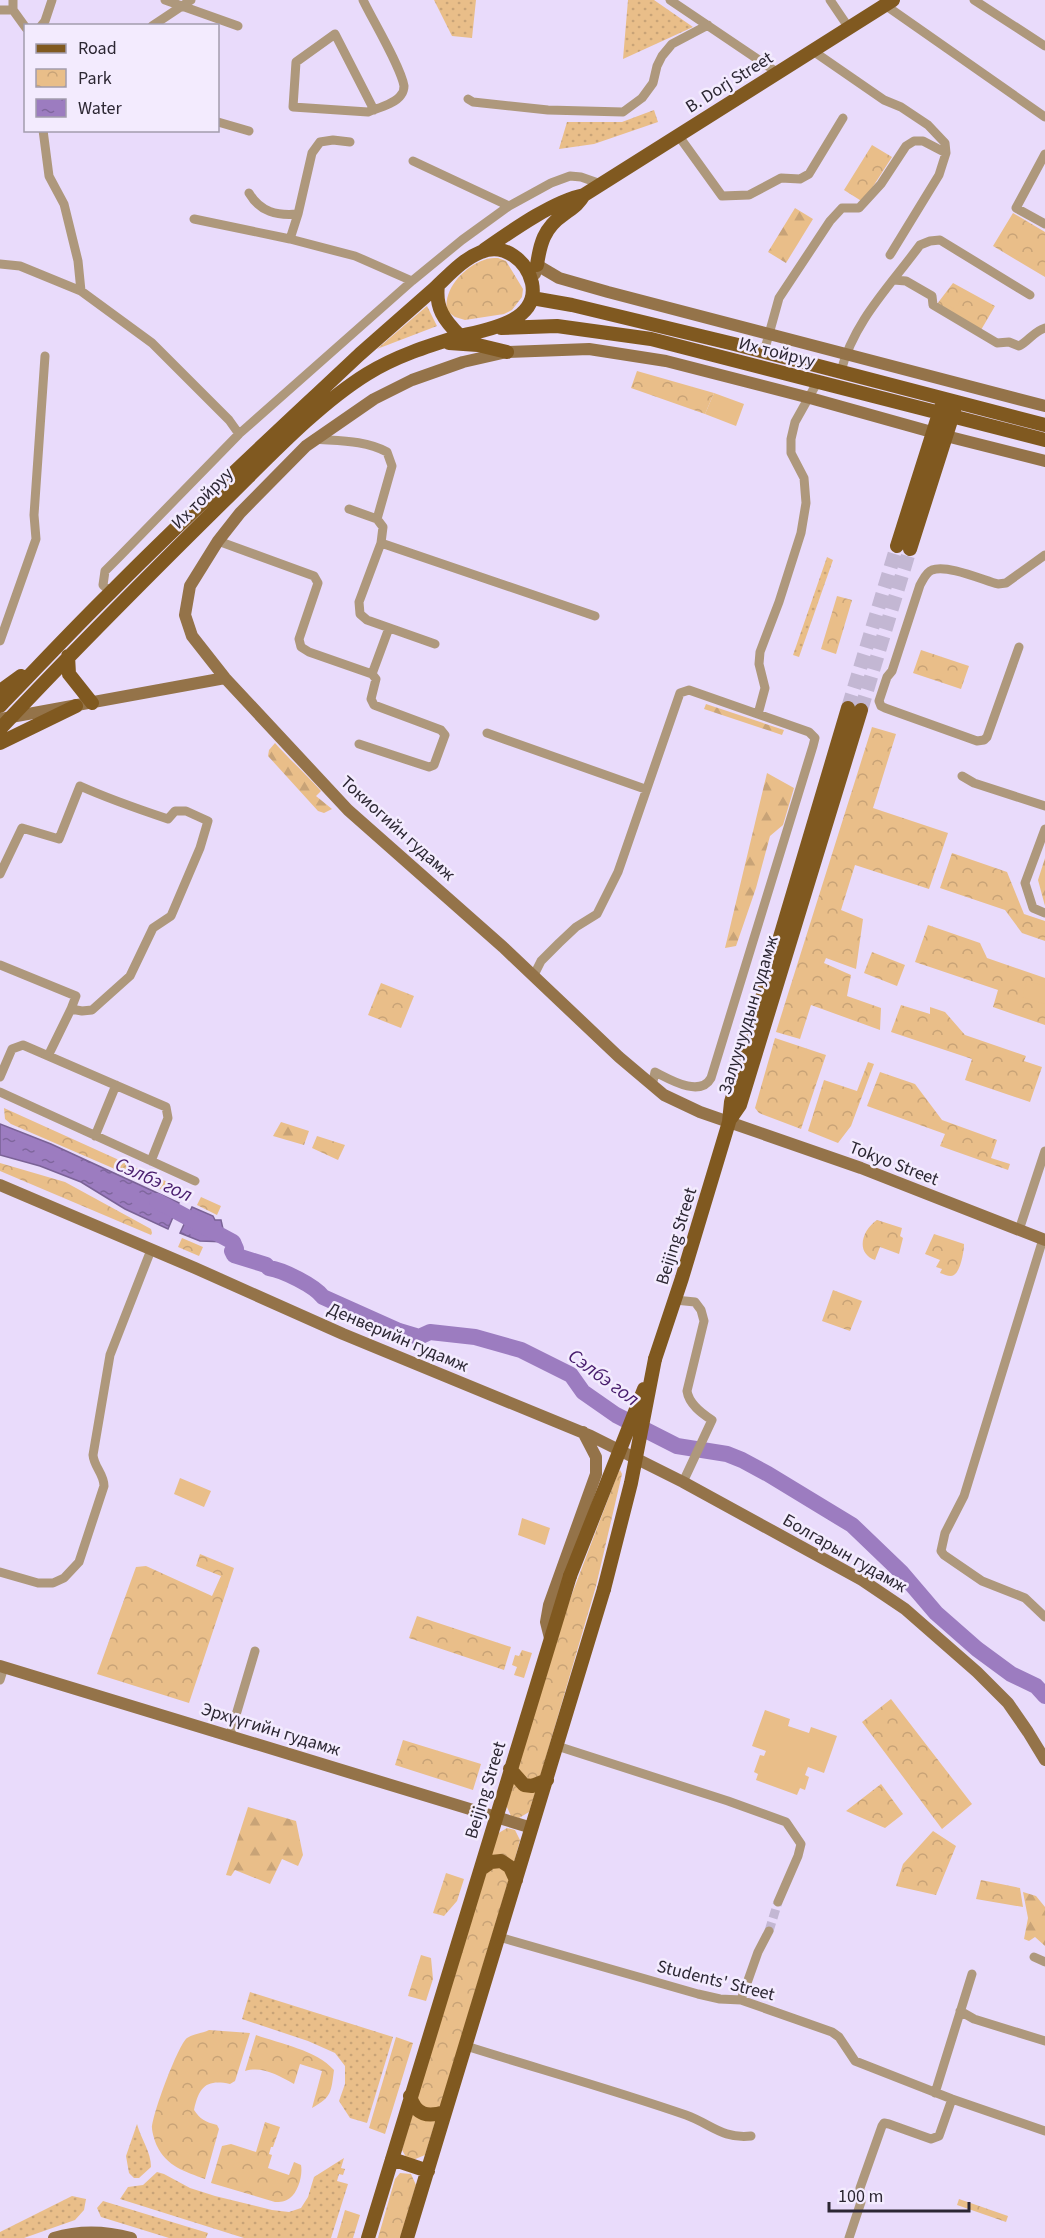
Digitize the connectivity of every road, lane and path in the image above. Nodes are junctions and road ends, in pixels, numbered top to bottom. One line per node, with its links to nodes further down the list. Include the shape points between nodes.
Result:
1 (52, 0): 12 (street)
2 (165, 0): 10 (street)
3 (191, 0): 10 (street)
4 (363, 0): 22 (street, via 404,86 396,100)
5 (670, 0): 14 (street)
6 (830, 0): 17 (street)
7 (974, 0): 18 (street)
8 (889, 3): 17 (main road, B. Dorj Street); 23 (street)
9 (13, 5): 11 (street); 15 (street)
10 (183, 6): 13 (street); 16 (street)
11 (0, 10)
12 (43, 24)
13 (155, 24)
14 (708, 25): 20 (street); 21 (street, via 672,44 657,66 653,83 642,98 623,112 548,110)
15 (24, 26)
16 (238, 26)
17 (849, 28): 19 (main road, B. Dorj Street)
18 (1045, 46)
19 (813, 51): 20 (main road, B. Dorj Street); 30 (street, via 928,125 945,143)
20 (778, 73): 28 (main road, B. Dorj Street)
21 (468, 99)
22 (374, 110): 22 (street, via 293,107 296,62 335,34)
23 (1045, 117)
24 (843, 118): 28 (street, via 808,174 800,179 782,178 749,195 722,196)
25 (219, 122): 27 (street)
26 (43, 132): 49 (street, via 49,176 64,204)
27 (249, 132)
28 (678, 135): 34 (main road, B. Dorj Street)
29 (350, 142): 38 (street, via 320,142 312,153)
30 (946, 153): 43 (street, via 939,176); 54 (street, via 923,141 914,141 906,146 881,184 859,208 842,208 779,297)
31 (1045, 154): 33 (street)
32 (413, 161): 37 (street)
33 (1041, 174): 40 (street, via 1016,208)
34 (601, 184): 36 (main road, B. Dorj Street); 37 (street, via 570,176)
35 (249, 193): 38 (street, via 256,205 283,215)
36 (584, 195): 42 (main road, via 572,197); 45 (main road, via 546,230)
37 (509, 206): 47 (street)
38 (298, 214): 41 (street)
39 (194, 219): 41 (street)
40 (1045, 224)
41 (290, 239): 47 (street, via 355,256)
42 (482, 251): 48 (main road); 50 (main road, via 509,252 526,269)
43 (890, 255)
44 (0, 264): 49 (street, via 20,266)
45 (537, 266): 50 (street); 54 (street, via 569,281)
46 (894, 280): 51 (street, via 920,245 940,240); 53 (street, via 906,281 932,296 933,306 997,343 1019,346); 60 (street, via 870,309)
47 (412, 281): 56 (street)
48 (438, 285): 55 (main road, via 439,310); 62 (main road, Их тойруу)
49 (81, 291): 70 (street, via 152,343 230,420)
50 (532, 294): 52 (main road, via 520,315); 59 (main road, Их тойруу)
51 (1030, 295)
52 (496, 328): 55 (main road); 64 (main road, Их тойруу, via 557,326 651,339)
53 (1045, 328)
54 (769, 333): 59 (street); 60 (street)
55 (460, 336): 57 (main road, Их тойруу)
56 (344, 342): 62 (street); 70 (street)
57 (441, 342): 58 (main road); 88 (main road, Их тойруу, via 385,364 346,388 281,445)
58 (507, 352): 65 (street, Токиогийн гудамж, via 589,349 620,353); 72 (street, Токиогийн гудамж, via 412,380 374,399)
59 (764, 352): 63 (main road, Их тойруу)
60 (846, 353): 63 (street); 67 (street)
61 (45, 356): 84 (street, via 34,514 36,539)
62 (359, 356): 81 (main road, Их тойруу)
63 (841, 371): 66 (main road, Их тойруу)
64 (818, 381): 65 (street); 68 (main road, Их тойруу)
65 (810, 398): 71 (street, Токиогийн гудамж); 96 (street, via 795,422 791,439 792,453 804,478 806,503 801,533 760,652 765,688)
66 (950, 401): 68 (main road); 69 (main road, Их тойруу)
67 (1044, 404)
68 (946, 415): 71 (main road); 73 (main road, Их тойруу)
69 (1045, 425)
70 (239, 434): 81 (street, via 105,571 103,585)
71 (940, 434): 74 (street, Токиогийн гудамж); 79 (main road)
72 (314, 439): 76 (street, via 375,445 387,452 392,466); 77 (street, Токиогийн гудамж, via 240,513)
73 (1045, 440)
74 (1045, 461)
75 (349, 509): 76 (street)
76 (376, 519): 78 (street, via 383,527)
77 (218, 541): 89 (street, via 314,576 318,583 299,639 301,647); 90 (street, Токиогийн гудамж, via 190,586 185,615 192,636)
78 (381, 543): 82 (street); 83 (street, via 358,606 363,617)
79 (904, 547)
80 (1045, 555): 86 (street, via 1006,583 951,570 932,570 926,575 892,671 886,676 881,706 977,741 984,740)
81 (111, 592): 87 (main road, Их тойруу)
82 (595, 616)
83 (389, 628): 85 (street); 89 (street)
84 (0, 641)
85 (435, 644)
86 (1019, 647)
87 (50, 656): 91 (main road); 93 (main road, Их тойруу)
88 (68, 656): 92 (main road, via 69,674); 97 (main road, Их тойруу)
89 (372, 674): 101 (street, via 376,679 371,699 374,705 441,730 445,735 434,765 429,767)
90 (225, 678): 92 (street); 109 (street, Токиогийн гудамж, via 348,810)
91 (0, 691)
92 (92, 703): 94 (street)
93 (0, 706)
94 (76, 706): 97 (street); 100 (main road)
95 (854, 709): 116 (main road, Залуучуудын гудамж, via 731,1101)
96 (758, 714): 103 (street, via 682,691); 114 (street, via 809,732 815,738 813,746 711,1078 701,1087 678,1084 655,1072)
97 (5, 719): 98 (main road, Их тойруу)
98 (0, 729)
99 (487, 733): 103 (street)
100 (0, 743)
101 (359, 744)
102 (962, 776): 104 (street)
103 (645, 789): 109 (street, via 618,872 597,914 576,927 541,960)
104 (1045, 806)
105 (1045, 829): 107 (street, via 1025,883 1033,908)
106 (0, 874): 110 (street, via 22,828 59,839 80,786 168,819 175,812 186,811 208,821 171,916 153,928 130,976 92,1010)
107 (1045, 913)
108 (0, 965): 110 (street, via 76,996)
109 (534, 975): 114 (street, Токиогийн гудамж)
110 (71, 1009): 111 (street)
111 (48, 1056): 112 (street, via 18,1045 12,1049); 113 (street)
112 (0, 1077)
113 (116, 1085): 117 (street); 119 (street, via 166,1107 168,1118)
114 (652, 1086): 116 (street, Токиогийн гудамж, via 674,1102)
115 (0, 1092): 117 (street)
116 (729, 1122): 122 (street, Tokyo Street); 125 (main road, Beijing Street)
117 (94, 1136): 119 (street)
118 (1045, 1151): 122 (street)
119 (151, 1161): 120 (street)
120 (195, 1181)
121 (0, 1185): 124 (street, Денверийн гудамж)
122 (1019, 1230): 123 (street, Tokyo Street)
123 (1044, 1239): 131 (street, via 963,1497 945,1533 941,1551 982,1581 1025,1598)
124 (151, 1250): 127 (street, Денверийн гудамж); 130 (street, via 110,1355 93,1455 104,1477 104,1486 79,1562 64,1578 52,1583)
125 (675, 1300): 126 (main road, Beijing Street); 129 (street, via 695,1302 704,1315 687,1391 694,1406 712,1420)
126 (655, 1359): 132 (main road, Beijing Street, bridge, via 570,1576); 137 (main road, Beijing Street, bridge, via 631,1483)
127 (583, 1432): 128 (street, Денверийн гудамж); 132 (street, via 596,1457 596,1474 549,1605 546,1622)
128 (647, 1463): 129 (street, Болгарын гудамж)
129 (685, 1477): 138 (street, Болгарын гудамж, via 896,1602 1008,1703)
130 (0, 1572)
131 (1045, 1617)
132 (550, 1638): 139 (main road, Beijing Street)
133 (255, 1651): 136 (street)
134 (2, 1667): 135 (street); 136 (street, Эрхүүгийн гудамж)
135 (0, 1680)
136 (230, 1735): 141 (street, Эрхүүгийн гудамж)
137 (557, 1746): 140 (main road, Beijing Street); 145 (street, via 786,1822 801,1844)
138 (1045, 1760)
139 (510, 1769): 140 (main road, via 524,1785); 141 (main road, Beijing Street)
140 (547, 1780): 142 (main road, Beijing Street)
141 (495, 1816): 142 (street, Эрхүүгийн гудамж); 143 (main road, Beijing Street)
142 (532, 1828): 144 (main road, Beijing Street)
143 (481, 1869): 144 (main road, via 490,1862 501,1861 510,1867); 156 (main road, Beijing Street)
144 (516, 1880): 147 (main road, Beijing Street)
145 (778, 1902)
146 (769, 1931): 151 (street)
147 (499, 1937): 151 (street, Students' Street, via 698,1994); 154 (main road, Beijing Street)
148 (1034, 1957): 149 (street)
149 (1045, 1962)
150 (972, 1974): 152 (street)
151 (741, 2000): 155 (street, Students' Street, via 832,2032 855,2061)
152 (960, 2012): 153 (street); 155 (street)
153 (1045, 2041)
154 (466, 2046): 158 (main road, Beijing Street); 160 (street, via 689,2116 723,2133)
155 (935, 2093): 157 (street, Students' Street)
156 (410, 2096): 158 (main road, via 415,2109 424,2115); 161 (main road, Beijing Street)
157 (952, 2099): 159 (street, Students' Street); 167 (street, via 935,2139 884,2123 860,2188 861,2202)
158 (446, 2112): 162 (main road, Beijing Street)
159 (1045, 2131)
160 (751, 2136)
161 (392, 2159): 162 (main road); 165 (main road, Beijing Street)
162 (428, 2171): 166 (main road, Beijing Street)
163 (54, 2238): 164 (street, via 89,2232)
164 (131, 2238)
165 (368, 2238)
166 (407, 2238)
167 (849, 2238)

